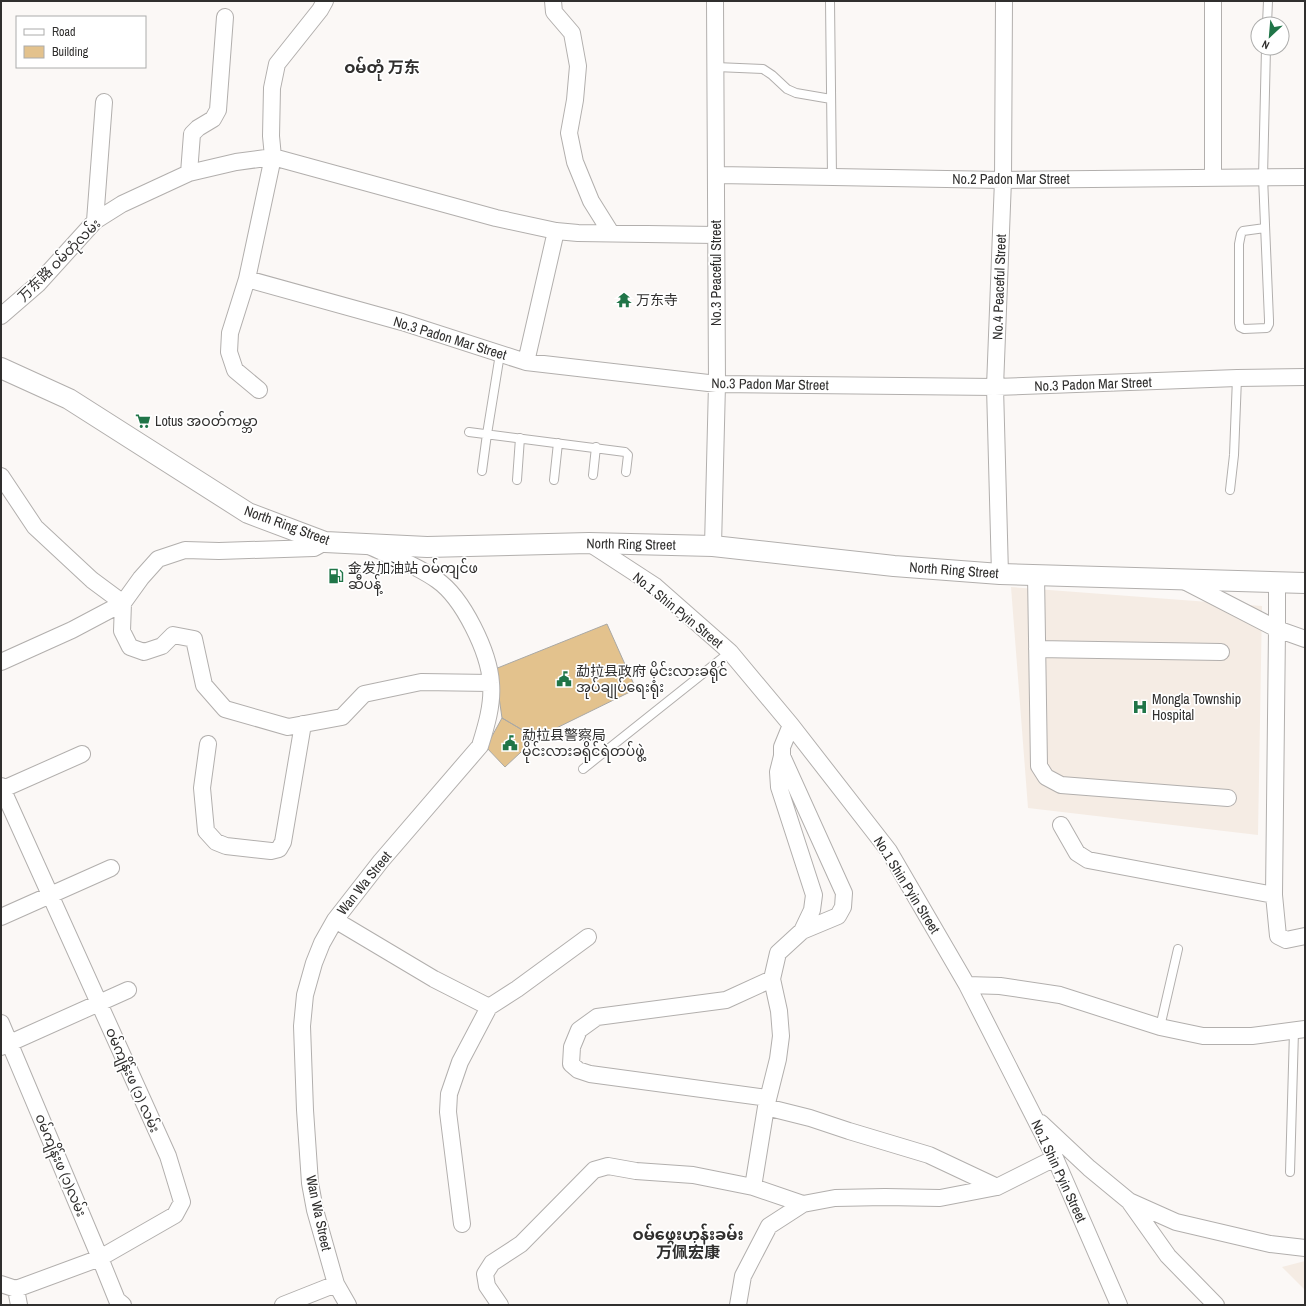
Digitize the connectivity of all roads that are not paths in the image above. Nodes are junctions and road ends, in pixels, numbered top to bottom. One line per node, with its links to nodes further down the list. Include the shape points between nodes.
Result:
1 (325, 1): 14 (street, via 277,64 272,88)
2 (553, 1): 25 (street, via 554,12 572,33 578,66 569,133 575,162 591,201)
3 (715, 1): 11 (street, No.3 Peaceful Street)
4 (830, 1): 12 (lane)
5 (1004, 1): 21 (street, No.4 Peaceful Street)
6 (1213, 1): 20 (street)
7 (1268, 1): 8 (lane)
8 (1267, 16)
9 (225, 17): 15 (street, via 218,110 213,119 192,134)
10 (1266, 56): 19 (lane)
11 (716, 67): 12 (lane, via 763,69 788,90); 16 (street, No.3 Peaceful Street)
12 (831, 99): 18 (lane)
13 (104, 102): 22 (street)
14 (273, 157): 15 (street, 万东路 ဝမ်တုံလမ်း, via 236,162); 24 (street, via 496,218); 27 (street)
15 (189, 173): 22 (street, 万东路 ဝမ်တုံလမ်း, via 122,204)
16 (716, 174): 18 (street, No.2 Padon Mar Street); 26 (street, No.3 Peaceful Street)
17 (1305, 176): 19 (street, No.2 Padon Mar Street)
18 (832, 177): 21 (street, No.2 Padon Mar Street)
19 (1263, 177): 20 (street, No.2 Padon Mar Street); 23 (lane)
20 (1213, 178): 21 (street, No.2 Padon Mar Street)
21 (1003, 180): 35 (street, No.4 Peaceful Street)
22 (95, 221): 28 (street, 万东路 ဝမ်တုံလမ်း, via 38,284)
23 (1265, 228): 23 (lane, via 1269,324 1267,328 1244,329 1239,323 1238,244 1244,231)
24 (556, 231): 25 (street); 30 (street)
25 (611, 233): 26 (street)
26 (716, 235): 34 (street, No.3 Peaceful Street)
27 (247, 279): 29 (street, No.3 Padon Mar Street, via 402,322); 36 (street, via 230,333 230,352 235,370)
28 (1, 316)
29 (500, 354): 30 (street, No.3 Padon Mar Street); 38 (lane)
30 (526, 362): 34 (street, No.3 Padon Mar Street)
31 (1, 368): 49 (street, North Ring Street, via 69,399 248,513)
32 (1305, 377): 33 (street, No.3 Padon Mar Street)
33 (1237, 378): 35 (street, No.3 Padon Mar Street); 48 (lane)
34 (717, 384): 35 (street, No.3 Padon Mar Street); 52 (street, No.3 Peaceful Street)
35 (995, 387): 53 (street, No.4 Peaceful Street)
36 (259, 390)
37 (469, 432): 38 (lane)
38 (487, 434): 39 (lane); 42 (lane)
39 (520, 438): 40 (lane); 46 (lane)
40 (558, 442): 41 (lane); 47 (lane)
41 (596, 447): 43 (lane, via 625,452 628,455); 44 (lane)
42 (482, 471)
43 (626, 472)
44 (593, 475)
45 (1, 476): 58 (street, via 35,527 92,580)
46 (517, 480)
47 (554, 480)
48 (1230, 490)
49 (325, 542): 51 (street, North Ring Street); 58 (street, via 314,548 219,552 185,550 158,558)
50 (589, 543): 51 (street, North Ring Street, via 427,547); 52 (street, North Ring Street); 62 (street, No.1 Shin Pyin Street, via 655,586)
51 (364, 544): 65 (street, Wan Wa Street, via 418,568 438,580 451,592 478,635)
52 (713, 546): 53 (street, North Ring Street, via 894,566)
53 (1000, 574): 54 (street, North Ring Street)
54 (1036, 575): 55 (street, North Ring Street); 61 (street)
55 (1179, 579): 56 (street, North Ring Street); 59 (street)
56 (1277, 582): 57 (street, North Ring Street); 59 (street)
57 (1305, 583)
58 (123, 603): 64 (street, via 72,630); 66 (street, via 122,631 130,647 144,652 162,646 173,635 194,639 204,685 225,709 288,727)
59 (1277, 629): 60 (street); 77 (street)
60 (1305, 639)
61 (1037, 649): 63 (street); 73 (street, via 1039,766 1046,778 1061,785)
62 (730, 652): 67 (street, No.1 Shin Pyin Street); 71 (lane)
63 (1221, 652)
64 (1, 662)
65 (491, 683): 66 (street, via 421,682 371,692 364,694 342,717); 79 (street, Wan Wa Street, via 486,728 480,746 381,861)
66 (304, 724): 68 (street, via 283,842 278,849 271,851 226,846 216,842 206,831 202,788)
67 (791, 725): 70 (street, via 782,747); 85 (street, No.1 Shin Pyin Street, via 889,851)
68 (208, 744)
69 (82, 754): 72 (street)
70 (782, 756): 80 (street, via 778,772 779,787 814,895 812,910); 80 (street, via 844,892 843,907 838,916)
71 (583, 769)
72 (2, 789): 76 (street, ဝမ်ကျိန်းဖ (၁) လမ်း)
73 (1228, 798)
74 (1062, 825): 77 (street, via 1077,854 1088,860)
75 (111, 868): 76 (street)
76 (50, 895): 78 (street); 87 (street, ဝမ်ကျိန်းဖ (၁) လမ်း)
77 (1274, 895): 81 (street, via 1278,936 1286,940)
78 (1, 917)
79 (335, 920): 88 (street, via 434,979); 105 (street, Wan Wa Street, via 314,963 305,995 302,1026 310,1183)
80 (802, 931): 84 (street, via 778,953)
81 (1305, 936)
82 (588, 937): 88 (street)
83 (1178, 949): 90 (lane)
84 (772, 979): 93 (street, via 781,1036); 93 (street, via 726,1000 597,1017 579,1030 572,1048 571,1064 578,1070 590,1074)
85 (967, 985): 90 (street, via 1000,986 1060,995); 94 (street, No.1 Shin Pyin Street)
86 (128, 990): 87 (street)
87 (99, 1003): 92 (street); 103 (street, ဝမ်ကျိန်းဖ (၁) လမ်း, via 168,1156 182,1202 176,1215)
88 (489, 1007): 101 (street, via 460,1062 449,1094 448,1112)
89 (1, 1023): 92 (street, ဝမ်ကျိန်းဖ (၁)လမ်း)
90 (1160, 1027): 91 (street, via 1203,1036 1252,1036)
91 (1300, 1030): 96 (lane)
92 (6, 1045): 103 (street, ဝမ်ကျိန်းဖ (၁)လမ်း)
93 (767, 1103): 97 (street); 98 (street, via 929,1155)
94 (1032, 1115): 95 (street, No.1 Shin Pyin Street); 99 (street, via 1089,1168)
95 (1055, 1158): 98 (street); 113 (street, No.1 Shin Pyin Street)
96 (1290, 1172)
97 (753, 1187): 100 (street); 111 (street, via 693,1175 636,1171 608,1166 594,1170 521,1244 492,1263 485,1274 487,1286)
98 (997, 1187): 100 (street, via 940,1198 835,1198)
99 (1129, 1200): 102 (street, via 1176,1222 1270,1244); 114 (street, via 1168,1256)
100 (803, 1204): 112 (street, via 769,1226 743,1276)
101 (462, 1224)
102 (1305, 1248)
103 (100, 1258): 106 (street, ဝမ်ကျိန်းဖ (၁) လမ်း); 108 (street, ဝမ်ကျိန်းဖ (၁)လမ်း, via 117,1300)
104 (1, 1284): 106 (street)
105 (336, 1284): 109 (street); 110 (street, Wan Wa Street)
106 (16, 1289): 107 (street)
107 (19, 1305)
108 (123, 1305)
109 (283, 1305)
110 (348, 1305)
111 (500, 1305)
112 (738, 1305)
113 (1119, 1305)
114 (1216, 1305)

